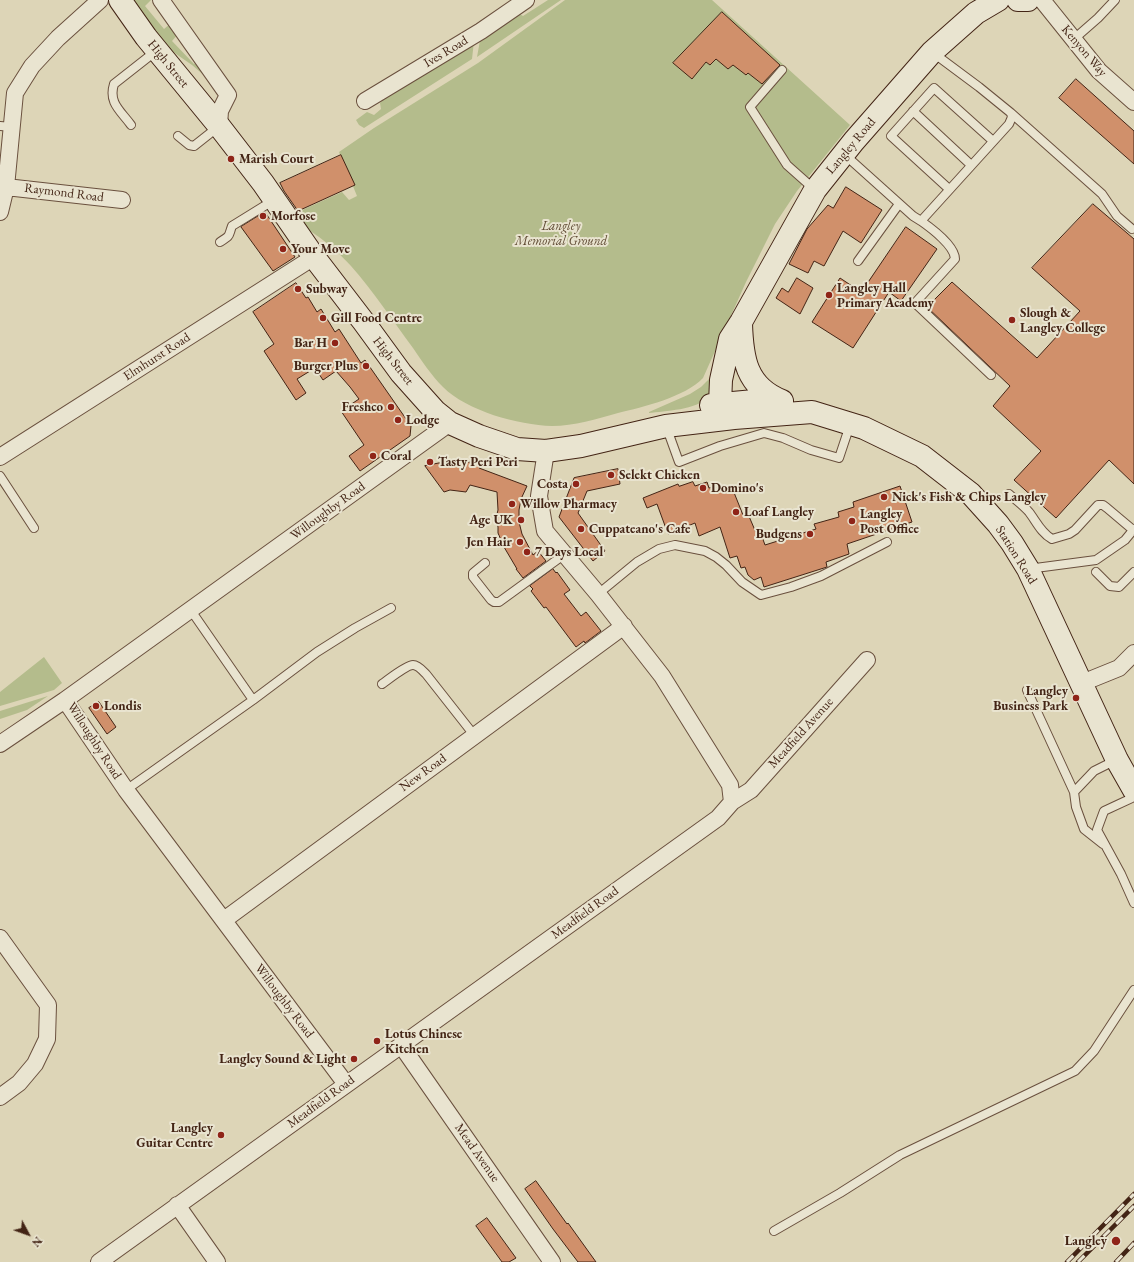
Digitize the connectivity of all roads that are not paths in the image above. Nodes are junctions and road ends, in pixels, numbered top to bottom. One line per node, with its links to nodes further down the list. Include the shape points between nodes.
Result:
1 (100, 0): 21 (street, Raymond Road, via 32,66 15,93)
2 (120, 0): 12 (main road, High Street)
3 (161, 0): 19 (street, via 228,95)
4 (526, 0): 10 (street, Ives Road)
5 (998, 0): 13 (main road, Langley Road, via 976,13)
6 (1018, 0): 7 (main road)
7 (1028, 0)
8 (1042, 0): 11 (street, Kenyon Way)
9 (1114, 0): 11 (lane)
10 (505, 6): 16 (street, Ives Road, via 481,31)
11 (1074, 39): 15 (street, Kenyon Way, via 1099,71)
12 (157, 50): 19 (main road, High Street, via 174,72); 20 (lane, via 114,84 114,103)
13 (932, 52): 18 (lane); 24 (main road, Langley Road)
14 (782, 70): 28 (lane, via 750,107 787,165)
15 (1133, 98)
16 (372, 100)
17 (913, 111): 23 (lane, via 934,88); 25 (lane); 27 (lane, via 891,136)
18 (1011, 113): 23 (lane, via 1009,124); 34 (lane, via 1102,194 1117,216)
19 (220, 119): 22 (lane, via 194,146); 30 (main road, High Street)
20 (131, 125)
21 (6, 127): 26 (street, Raymond Road)
22 (178, 136)
23 (993, 141): 25 (lane)
24 (844, 154): 28 (main road, Langley Road); 31 (lane)
25 (971, 165): 27 (lane)
26 (6, 186): 29 (street, Raymond Road); 32 (street, Raymond Road)
27 (949, 189): 33 (lane)
28 (814, 190): 38 (main road, Langley Road)
29 (122, 200)
30 (275, 200): 35 (lane, via 232,226 229,237); 36 (main road, High Street)
31 (899, 204): 33 (lane); 37 (lane)
32 (0, 212)
33 (921, 221): 39 (lane, via 950,246 955,259 915,303)
34 (1132, 230)
35 (220, 242)
36 (314, 257): 43 (main road, High Street, via 401,373 435,411); 48 (street, Elmhurst Road)
37 (858, 261)
38 (741, 322): 40 (main road, via 744,360 750,375); 41 (main road, Langley Road, via 736,341)
39 (991, 375)
40 (776, 399): 41 (main road); 42 (main road)
41 (730, 408): 42 (main road, Station Road); 45 (main road, High Street); 46 (main road, High Street, via 646,419)
42 (812, 412): 44 (main road, Station Road)
43 (450, 423): 47 (main road, High Street, via 479,436 517,448); 61 (street, Willoughby Road)
44 (850, 424): 45 (lane, via 839,458 764,433 678,462); 56 (main road, Station Road, via 864,428 922,456 971,494 998,524)
45 (666, 426): 46 (main road, High Street)
46 (581, 446): 47 (main road, High Street)
47 (546, 451): 54 (street, via 539,496 545,531)
48 (0, 457)
49 (0, 476): 51 (lane)
50 (1009, 494): 52 (lane, via 1027,509 1046,536 1052,539 1075,530 1098,506 1107,508)
51 (34, 528)
52 (1134, 530): 56 (lane, via 1125,540 1096,560)
53 (887, 542): 59 (lane, via 821,576 761,595 742,582 716,557 705,551 675,546 659,549 636,562)
54 (564, 554): 55 (lane, via 499,602 491,600 472,577); 59 (street)
55 (485, 563)
56 (1028, 569): 65 (main road, Station Road)
57 (1096, 572): 58 (lane, via 1110,586 1119,587)
58 (1134, 572)
59 (598, 594): 62 (street)
60 (391, 608): 69 (lane, via 317,652)
61 (190, 609): 68 (street, Willoughby Road); 69 (lane)
62 (624, 626): 70 (street, New Road); 77 (street, via 662,676 730,785)
63 (1134, 654): 65 (street, via 1119,668)
64 (867, 660): 77 (street, Meadfield Avenue, via 751,790)
65 (1082, 683): 72 (main road, Station Road)
66 (382, 684): 70 (lane, via 408,666 418,667)
67 (1027, 690): 75 (lane)
68 (65, 700): 71 (street); 73 (street, Willoughby Road)
69 (253, 700): 73 (lane)
70 (474, 735): 80 (street, New Road)
71 (0, 744)
72 (1118, 760): 74 (main road, Station Road); 75 (lane, via 1094,771)
73 (126, 790): 80 (street, Willoughby Road)
74 (1134, 790)
75 (1074, 792): 78 (lane, via 1084,829)
76 (1134, 797): 78 (lane, via 1104,811 1097,830)
77 (732, 802): 83 (street, Meadfield Road, via 718,818)
78 (1106, 847): 79 (lane)
79 (1134, 903)
80 (224, 920): 84 (street, Willoughby Road)
81 (0, 938): 85 (street, via 48,1004 48,1039 35,1064 19,1083)
82 (1134, 990): 87 (lane, via 1094,1051 1075,1070 900,1155)
83 (401, 1045): 84 (street, Meadfield Road); 88 (street, Mead Avenue)
84 (346, 1084): 86 (street, Meadfield Road)
85 (0, 1097)
86 (177, 1205): 89 (street, Meadfield Road); 90 (street)
87 (774, 1231)
88 (549, 1261)
89 (99, 1262)
90 (217, 1262)

